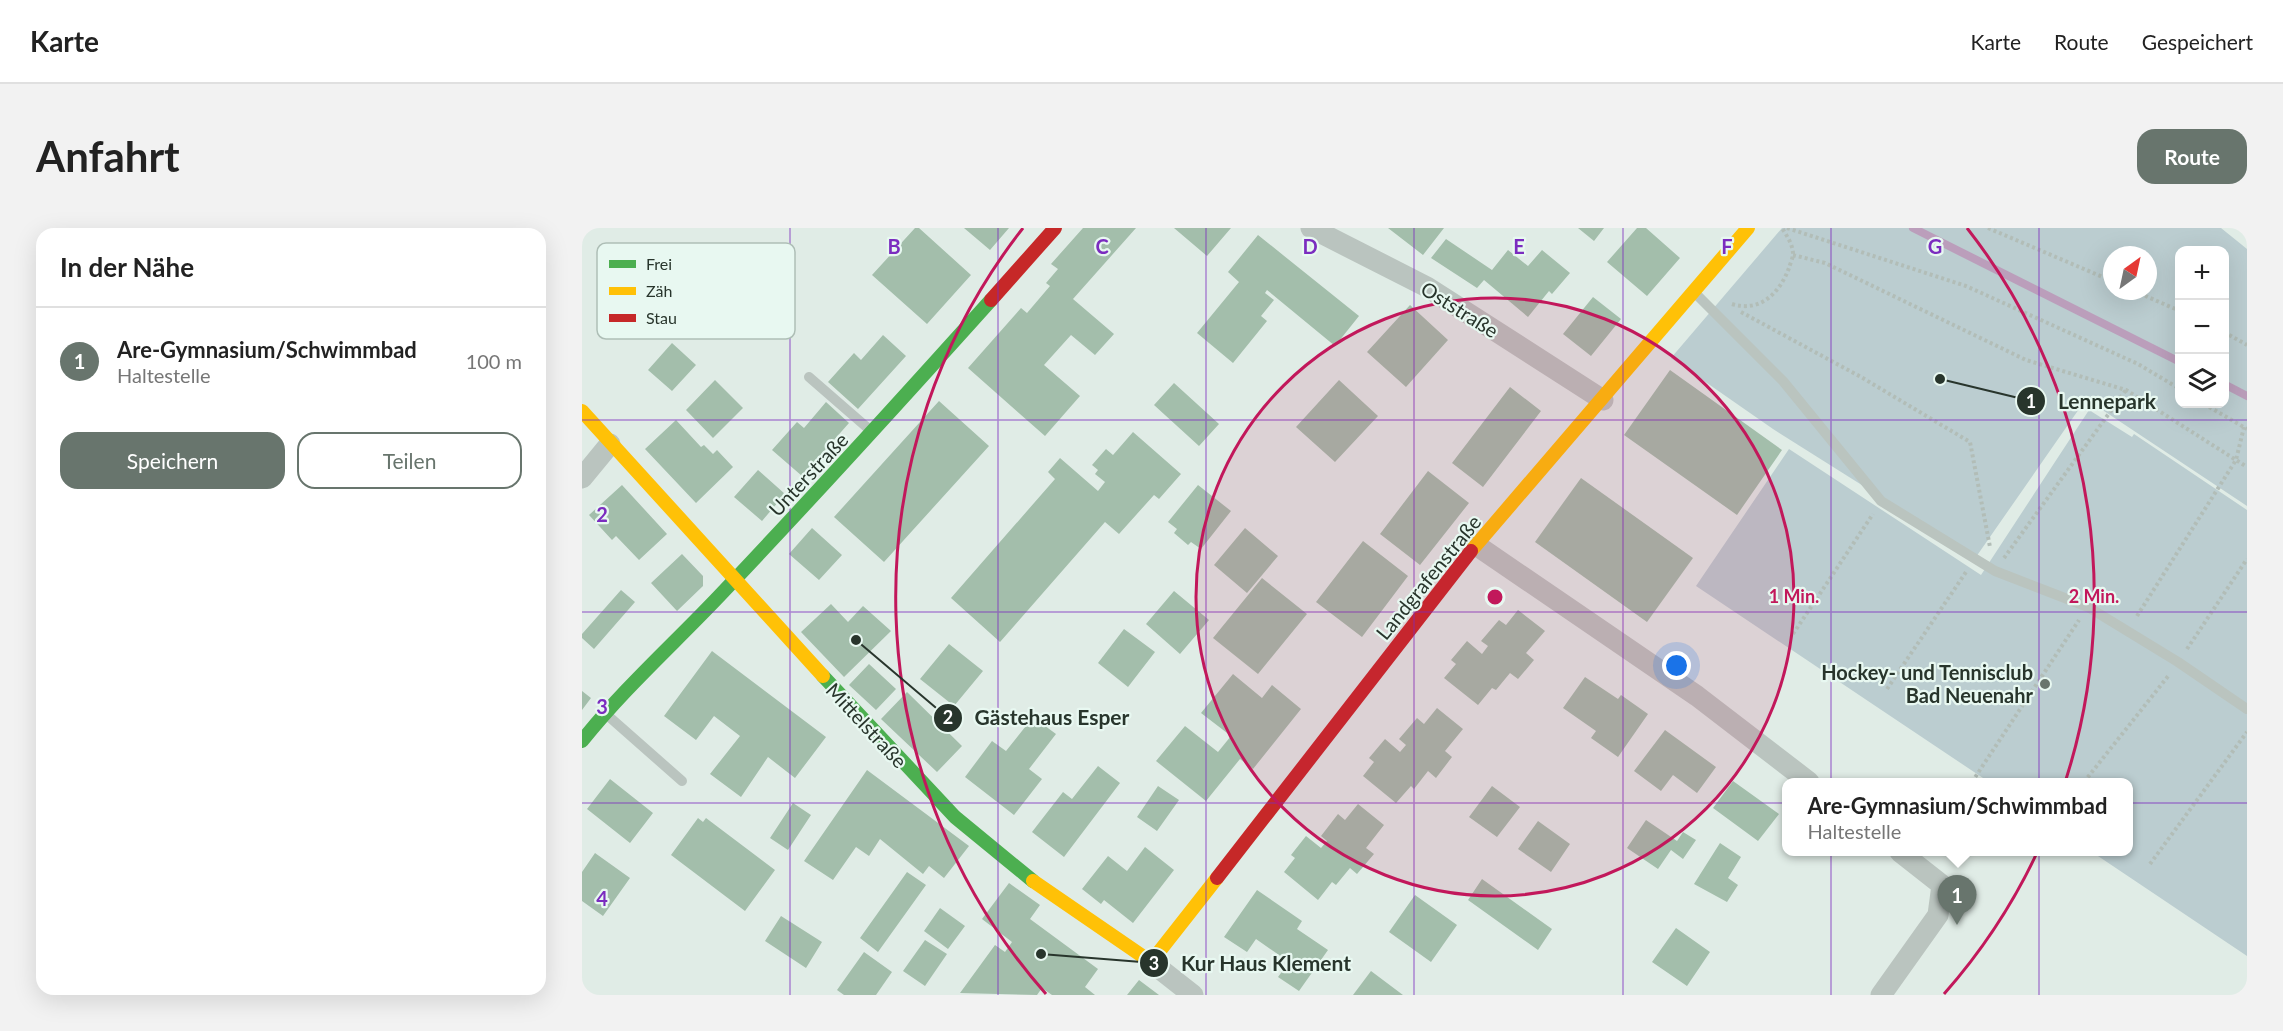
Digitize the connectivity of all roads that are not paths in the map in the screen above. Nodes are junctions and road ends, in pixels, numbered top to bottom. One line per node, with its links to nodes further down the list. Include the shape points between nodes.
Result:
1 (1056, 228): 8 (street, Unterstraße)
2 (1311, 228): 6 (street, Oststraße, via 1427,287)
3 (1749, 228): 4 (street, Landgrafenstraße)
4 (1694, 292): 6 (street, Landgrafenstraße); 13 (lane, via 1783,381 1881,501 1995,571 2088,607)
5 (809, 377): 8 (lane)
6 (1603, 400): 11 (street, Landgrafenstraße)
7 (582, 411): 9 (street, Mittelstraße)
8 (873, 433): 12 (street, Unterstraße)
9 (610, 444): 10 (street); 12 (street, Mittelstraße)
10 (582, 478)
11 (1476, 545): 16 (street, via 1697,696); 19 (street, Landgrafenstraße)
12 (734, 581): 14 (street, Unterstraße); 19 (street, Mittelstraße, via 955,817 1014,868)
13 (2247, 709)
14 (604, 712): 15 (street, Unterstraße); 17 (lane)
15 (582, 741)
16 (1803, 778)
17 (682, 781)
18 (1905, 856): 21 (street, via 1942,885 1938,915)
19 (1151, 962): 20 (street, Mittelstraße)
20 (1193, 995)
21 (1881, 995)

